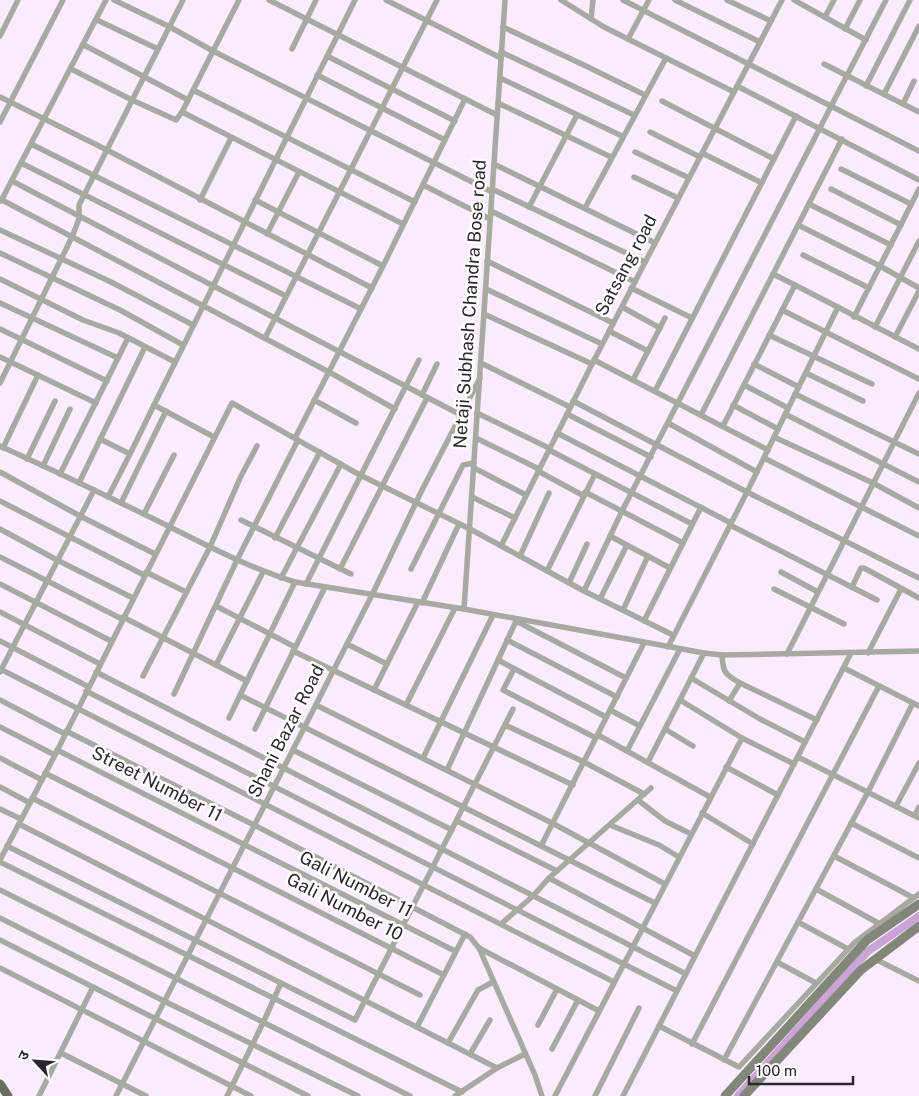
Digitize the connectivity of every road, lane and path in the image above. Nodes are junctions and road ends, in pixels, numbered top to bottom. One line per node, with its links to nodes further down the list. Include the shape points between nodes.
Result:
1 (18, 0): 38 (street)
2 (63, 0): 70 (street)
3 (106, 0): 30 (street)
4 (114, 0): 34 (street)
5 (184, 0): 34 (street)
6 (239, 0): 45 (street)
7 (269, 0): 28 (street)
8 (316, 0): 28 (street)
9 (355, 0): 37 (street)
10 (386, 0): 31 (street)
11 (437, 0): 31 (street)
12 (505, 0): 35 (street, Netaji Subhash Chandra Bose road)
13 (561, 0): 29 (street)
14 (593, 0): 29 (street)
15 (623, 0): 26 (street)
16 (649, 0): 26 (street)
17 (675, 0): 41 (street)
18 (727, 0): 32 (street)
19 (794, 0): 25 (street)
20 (834, 0): 27 (street)
21 (860, 0): 36 (street)
22 (886, 0): 40 (street)
23 (910, 0): 58 (street)
24 (780, 1): 32 (street, Satsang road)
25 (806, 3): 27 (street)
26 (644, 10): 39 (street); 49 (street)
27 (824, 17): 36 (street)
28 (306, 19): 37 (street); 44 (street)
29 (591, 19): 39 (street)
30 (97, 20): 42 (street); 43 (street)
31 (427, 20): 46 (street); 51 (street)
32 (770, 22): 41 (street, Satsang road)
33 (919, 26): 62 (street)
34 (170, 27): 43 (street); 45 (street)
35 (503, 28): 46 (street, Netaji Subhash Chandra Bose road); 63 (street)
36 (845, 29): 40 (street)
37 (338, 34): 47 (street); 51 (street)
38 (0, 36)
39 (628, 39): 48 (street)
40 (866, 40): 55 (street)
41 (760, 42): 49 (street, Satsang road)
42 (84, 46): 52 (street); 54 (street)
43 (158, 49): 54 (street)
44 (292, 49)
45 (214, 50): 61 (street); 65 (street)
46 (501, 55): 56 (street, Netaji Subhash Chandra Bose road); 79 (street)
47 (327, 56): 53 (street); 59 (street)
48 (666, 58): 60 (street); 63 (street)
49 (749, 63): 60 (street, Satsang road); 73 (street)
50 (824, 64): 55 (street)
51 (403, 68): 59 (street); 66 (street)
52 (71, 69): 67 (street); 81 (street)
53 (317, 75): 65 (street); 74 (street)
54 (144, 76): 67 (street); 68 (street)
55 (847, 76): 58 (street); 73 (street)
56 (500, 78): 71 (street, Netaji Subhash Chandra Bose road); 78 (street)
57 (914, 81): 72 (street)
58 (866, 86): 62 (street)
59 (392, 89): 74 (street); 82 (street)
60 (736, 89): 80 (street); 84 (street, Satsang road)
61 (193, 90): 68 (street); 90 (street)
62 (884, 94): 72 (street)
63 (645, 95): 79 (street)
64 (0, 97): 70 (street)
65 (306, 97): 86 (street); 90 (street)
66 (465, 99): 77 (street); 82 (street)
67 (132, 100): 75 (street, via 173,120); 95 (street)
68 (188, 100): 75 (street)
69 (662, 101): 84 (street)
70 (10, 102): 81 (street); 83 (street)
71 (498, 103): 77 (street, Netaji Subhash Chandra Bose road); 88 (street)
72 (903, 104): 76 (street)
73 (832, 107): 85 (street); 96 (street)
74 (382, 108): 86 (street); 93 (street)
75 (182, 112): 91 (street)
76 (919, 112)
77 (497, 115): 104 (street, Netaji Subhash Chandra Bose road)
78 (577, 115): 88 (street); 89 (street)
79 (634, 115): 89 (street)
80 (796, 116): 85 (street); 100 (street)
81 (45, 119): 94 (street); 95 (street)
82 (455, 120): 93 (street)
83 (0, 122)
84 (716, 128): 98 (street, Satsang road); 100 (street)
85 (821, 128): 92 (street); 230 (street)
86 (372, 130): 103 (street); 106 (street)
87 (650, 132): 98 (street)
88 (566, 136): 99 (street); 115 (street)
89 (622, 136): 99 (street)
90 (286, 137): 101 (street); 106 (street)
91 (231, 138): 101 (street); 122 (street)
92 (842, 139): 111 (street); 126 (street)
93 (445, 140): 103 (street)
94 (31, 144): 102 (street); 108 (street)
95 (107, 150): 108 (street); 122 (street)
96 (919, 151)
97 (635, 152): 110 (street)
98 (701, 155): 110 (street, Satsang road); 113 (street)
99 (611, 157): 129 (street)
100 (774, 159): 113 (street)
101 (275, 160): 107 (street); 123 (street)
102 (22, 163): 112 (street); 120 (street)
103 (434, 163): 114 (street); 118 (street)
104 (494, 164): 115 (street); 118 (street, Netaji Subhash Chandra Bose road)
105 (841, 169): 127 (street)
106 (351, 170): 119 (street); 125 (street)
107 (299, 172): 119 (street); 131 (street)
108 (94, 175): 120 (street); 144 (street)
109 (634, 177): 121 (street)
110 (689, 178): 121 (street, Satsang road)
111 (919, 180)
112 (12, 181): 124 (street); 132 (street)
113 (762, 183): 180 (street)
114 (423, 185): 125 (street); 133 (street)
115 (539, 186): 128 (street); 129 (street)
116 (831, 189): 137 (street)
117 (919, 189): 127 (street)
118 (492, 190): 128 (street); 130 (street, Netaji Subhash Chandra Bose road)
119 (339, 193): 135 (street); 139 (street)
120 (84, 195): 132 (street); 152 (street)
121 (678, 198): 143 (street, Satsang road)
122 (200, 200): 134 (street)
123 (255, 200): 131 (street); 134 (street)
124 (1, 202): 141 (street)
125 (415, 202): 135 (street)
126 (809, 204): 136 (street); 145 (street)
127 (911, 204): 137 (street)
128 (529, 207): 151 (street)
129 (585, 208): 143 (street)
130 (491, 211): 133 (street, Netaji Subhash Chandra Bose road); 160 (street)
131 (279, 212): 139 (street); 140 (street)
132 (78, 214): 141 (street); 161 (street)
133 (490, 218): 150 (street, Netaji Subhash Chandra Bose road)
134 (244, 223): 140 (street); 144 (street)
135 (403, 224): 153 (street)
136 (798, 225): 154 (street); 155 (street)
137 (901, 225): 145 (street)
138 (0, 230): 149 (street)
139 (319, 232): 147 (street); 153 (street)
140 (267, 234): 147 (street)
141 (72, 237): 149 (street); 171 (street)
142 (919, 241): 157 (street)
143 (655, 243): 151 (street, Satsang road)
144 (233, 245): 152 (street); 156 (street)
145 (891, 245): 154 (street)
146 (0, 253): 159 (street)
147 (308, 255): 156 (street); 163 (street)
148 (803, 255): 165 (street)
149 (62, 260): 159 (street); 183 (street)
150 (488, 261): 166 (street, Netaji Subhash Chandra Bose road); 182 (street)
151 (645, 262): 160 (street, Satsang road)
152 (223, 264): 161 (street); 168 (street)
153 (383, 266): 163 (street)
154 (880, 266): 157 (street); 165 (street)
155 (773, 274): 162 (street); 241 (street)
156 (297, 276): 168 (street); 174 (street)
157 (900, 278): 167 (street); 184 (street)
158 (0, 279): 169 (street)
159 (52, 279): 169 (street); 195 (street, via 120,310)
160 (634, 282): 164 (street, Satsang road)
161 (213, 285): 171 (street); 178 (street)
162 (795, 285): 173 (street); 175 (street)
163 (372, 288): 174 (street)
164 (631, 288): 172 (street, Satsang road); 180 (street)
165 (869, 288): 177 (street)
166 (486, 289): 176 (street, Netaji Subhash Chandra Bose road); 194 (street)
167 (919, 290): 190 (street)
168 (286, 296): 178 (street)
169 (42, 300): 181 (street); 191 (street)
170 (0, 303): 181 (street)
171 (203, 306): 183 (street); 192 (street)
172 (622, 307): 182 (street, Satsang road); 185 (street)
173 (838, 308): 177 (street); 188 (street)
174 (361, 309): 198 (street)
175 (782, 310): 188 (street); 189 (street)
176 (484, 314): 206 (street); 207 (street, Netaji Subhash Chandra Bose road)
177 (854, 316): 184 (street)
178 (276, 318): 192 (street); 198 (street)
179 (665, 318): 185 (street)
180 (692, 318): 222 (street)
181 (32, 319): 193 (street); 201 (street)
182 (613, 323): 187 (street, Satsang road)
183 (193, 325): 195 (street)
184 (875, 327): 190 (street)
185 (660, 328): 199 (street)
186 (0, 329): 193 (street)
187 (609, 331): 194 (street, Satsang road); 199 (street)
188 (826, 332): 202 (street); 214 (street)
189 (769, 335): 202 (street); 209 (street)
190 (895, 337): 197 (street)
191 (128, 338): 196 (street); 201 (street)
192 (265, 338): 210 (street)
193 (22, 339): 204 (street); 216 (street)
194 (602, 344): 206 (street, Satsang road)
195 (183, 345): 205 (street)
196 (146, 347): 205 (street); 250 (street)
197 (919, 350)
198 (339, 351): 210 (street); 220 (street)
199 (648, 352): 215 (street)
200 (0, 357): 204 (street)
201 (118, 358): 216 (street)
202 (813, 358): 211 (street); 218 (street)
203 (419, 360): 220 (street)
204 (10, 362): 212 (street); 217 (street)
205 (175, 362): 232 (street)
206 (593, 362): 215 (street); 231 (street, Satsang road)
207 (481, 363): 213 (street, Netaji Subhash Chandra Bose road); 231 (street)
208 (437, 364): 225 (street)
209 (754, 364): 219 (street); 221 (street)
210 (329, 372): 226 (street); 235 (street)
211 (806, 373): 221 (street); 228 (street)
212 (38, 376): 229 (street); 255 (street)
213 (480, 378): 238 (street, Netaji Subhash Chandra Bose road); 240 (street, Shani Bazar Road)
214 (919, 378)
215 (633, 380): 222 (street)
216 (107, 381): 229 (street)
217 (0, 383)
218 (872, 384)
219 (744, 385): 233 (street); 237 (street)
220 (406, 387): 225 (street); 235 (street)
221 (799, 387): 224 (street)
222 (655, 391): 230 (street)
223 (919, 393): 252 (street)
224 (795, 394): 237 (street); 252 (street)
225 (424, 396): 240 (street); 279 (street)
226 (314, 400): 242 (street); 251 (street)
227 (55, 401): 264 (street)
228 (863, 401)
229 (96, 403): 272 (street)
230 (678, 403): 241 (street); 243 (street)
231 (572, 404): 239 (street, Satsang road); 253 (street)
232 (154, 405): 236 (street); 259 (street)
233 (733, 405): 244 (street); 245 (street)
234 (70, 409): 267 (street)
235 (395, 409): 274 (street)
236 (166, 411): 247 (street); 289 (street)
237 (787, 411): 245 (street); 265 (street)
238 (477, 413): 249 (street, Netaji Subhash Chandra Bose road); 256 (street)
239 (567, 414): 246 (street, Satsang road); 262 (street)
240 (460, 415): 290 (street, Shani Bazar Road)
241 (701, 415): 244 (street)
242 (356, 423)
243 (668, 423): 253 (street); 271 (street)
244 (722, 426): 257 (street)
245 (778, 429): 248 (street)
246 (557, 433): 256 (street, Satsang road); 275 (street)
247 (214, 437): 251 (street, via 232,403); 303 (street)
248 (774, 437): 257 (street); 278 (street)
249 (476, 438): 268 (street, Netaji Subhash Chandra Bose road); 269 (street)
250 (100, 439): 259 (street); 277 (street)
251 (296, 439): 258 (street); 304 (street)
252 (895, 441): 260 (street); 265 (street)
253 (657, 445): 262 (street); 282 (street)
254 (257, 446): 316 (street)
255 (2, 447): 264 (street)
256 (549, 449): 269 (street, Satsang road); 273 (street)
257 (768, 450): 263 (street)
258 (320, 452): 266 (street); 310 (street)
259 (130, 454): 286 (street)
260 (919, 454)
261 (174, 455): 295 (street)
262 (651, 457): 275 (street)
263 (764, 458): 271 (street); 292 (street)
264 (27, 459): 267 (street)
265 (883, 463): 276 (street); 278 (street)
266 (341, 464): 274 (street); 317 (street)
267 (42, 466): 272 (street)
268 (474, 466): 285 (street); 287 (street, Netaji Subhash Chandra Bose road); 296 (street, via 463,465)
269 (539, 470): 284 (street); 285 (street, Satsang road)
270 (0, 472): 297 (street)
271 (757, 472): 282 (street)
272 (60, 474): 277 (street)
273 (595, 474): 281 (street); 284 (street)
274 (360, 475): 279 (street); 322 (street)
275 (642, 475): 281 (street); 291 (street)
276 (919, 482)
277 (79, 483): 280 (street)
278 (873, 483): 292 (street); 293 (street)
279 (382, 486): 290 (street); 326 (street)
280 (94, 490): 286 (street); 297 (street)
281 (632, 492): 294 (street); 301 (street)
282 (747, 492): 302 (street); 311 (street)
283 (549, 493): 319 (street)
284 (584, 494): 294 (street); 328 (street)
285 (526, 495): 298 (street, Satsang road)
286 (108, 497): 289 (street)
287 (472, 497): 298 (street); 306 (street, Netaji Subhash Chandra Bose road)
288 (0, 501): 309 (street)
289 (121, 503): 295 (street)
290 (416, 503): 296 (street); 348 (street, Shani Bazar Road)
291 (701, 507): 301 (street); 302 (street)
292 (861, 508): 308 (street); 311 (street)
293 (919, 508)
294 (622, 511): 307 (street); 312 (street)
295 (144, 514): 303 (street)
296 (438, 514): 300 (street); 327 (street)
297 (80, 516): 309 (street); 318 (street)
298 (514, 518): 315 (street, Satsang road)
299 (241, 520): 304 (street)
300 (460, 524): 306 (street); 353 (street)
301 (692, 524): 312 (street)
302 (730, 524): 333 (street); 369 (street)
303 (168, 526): 316 (street); 318 (street)
304 (254, 528): 310 (street); 324 (street)
305 (0, 529): 323 (street)
306 (470, 529): 315 (street); 358 (street, Netaji Subhash Chandra Bose road)
307 (610, 536): 314 (street); 345 (street)
308 (919, 536)
309 (69, 538): 323 (street); 331 (street)
310 (275, 538): 317 (street)
311 (844, 540): 333 (street); 335 (street)
312 (683, 543): 325 (street)
313 (587, 544): 338 (street)
314 (627, 545): 320 (street); 351 (street)
315 (501, 546): 319 (street)
316 (210, 547): 324 (street); 346 (street)
317 (296, 548): 322 (street); 334 (street)
318 (155, 554): 331 (street)
319 (520, 556): 328 (street)
320 (648, 556): 325 (street); 359 (street)
321 (0, 557): 336 (street)
322 (318, 558): 326 (street); 340 (street)
323 (57, 560): 336 (street); 349 (street)
324 (237, 560): 329 (street); 355 (street)
325 (670, 568): 365 (street)
326 (340, 569): 332 (street)
327 (411, 569)
328 (547, 571): 338 (street)
329 (263, 572): 334 (street); 363 (street)
330 (781, 572): 347 (street)
331 (145, 573): 346 (street); 349 (street)
332 (351, 574)
333 (827, 574): 342 (street); 347 (street)
334 (281, 578): 337 (street)
335 (919, 578)
336 (46, 582): 354 (street); 362 (street)
337 (295, 582): 340 (street); 368 (street)
338 (569, 583): 345 (street)
339 (0, 584): 354 (street)
340 (306, 584): 341 (street)
341 (325, 587): 348 (street); 378 (street)
342 (852, 587): 344 (street, via 859,571 864,568); 352 (street)
343 (774, 589): 357 (street)
344 (901, 589): 350 (street); 384 (street)
345 (584, 591): 351 (street)
346 (186, 592): 370 (street)
347 (818, 592): 357 (street)
348 (372, 595): 353 (street); 375 (street, Shani Bazar Road)
349 (133, 598): 362 (street)
350 (919, 598)
351 (600, 599): 359 (street)
352 (877, 600)
353 (420, 602): 356 (street); 389 (street)
354 (35, 603): 367 (street); 373 (street)
355 (216, 606): 363 (street); 381 (street)
356 (455, 608): 358 (street); 412 (street)
357 (810, 608): 366 (street); 385 (street)
358 (464, 610): 361 (street)
359 (623, 610): 365 (street)
360 (0, 612): 367 (street)
361 (492, 615): 364 (street); 420 (street)
362 (123, 618): 370 (street); 373 (street)
363 (239, 619): 368 (street); 390 (street)
364 (517, 620): 371 (street); 374 (street); 397 (street)
365 (644, 621): 369 (street)
366 (844, 624)
367 (24, 625): 376 (street); 388 (street)
368 (270, 634): 378 (street); 399 (street)
369 (674, 636): 377 (street)
370 (162, 638): 381 (street); 396 (street)
371 (507, 640): 387 (street); 406 (street)
372 (0, 641): 376 (street)
373 (111, 641): 388 (street)
374 (644, 643): 377 (street); 397 (street)
375 (347, 644): 389 (street); 394 (street, Shani Bazar Road)
376 (13, 647): 393 (street); 402 (street)
377 (668, 647): 379 (street)
378 (294, 649): 394 (street); 414 (street)
379 (680, 649): 382 (street); 422 (street)
380 (919, 651): 384 (street)
381 (193, 653): 390 (street); 404 (street)
382 (704, 653): 386 (street); 398 (street)
383 (851, 653): 384 (street); 385 (street); 391 (street)
384 (868, 653)
385 (787, 654): 386 (street)
386 (722, 655): 400 (street, via 724,672)
387 (498, 660): 392 (street); 428 (street)
388 (100, 664): 395 (street)
389 (387, 664): 403 (street)
390 (216, 665): 399 (street)
391 (844, 668): 401 (street); 419 (street)
392 (514, 669): 418 (street); 429 (street, via 503,690)
393 (0, 670): 413 (street)
394 (334, 670): 403 (street); 411 (street, Shani Bazar Road)
395 (96, 672): 402 (street); 445 (street)
396 (143, 676)
397 (626, 678): 406 (street)
398 (691, 678): 408 (street); 409 (street)
399 (247, 681): 405 (street)
400 (740, 683): 409 (street); 419 (street)
401 (879, 686): 410 (street); 448 (street)
402 (87, 689): 413 (street); 451 (street)
403 (374, 690): 412 (street)
404 (174, 694)
405 (240, 695): 414 (street); 417 (street)
406 (617, 697): 416 (street)
407 (0, 700): 427 (street)
408 (680, 700): 426 (street); 430 (street)
409 (729, 701): 431 (street)
410 (916, 704): 455 (street)
411 (316, 705): 424 (street, Shani Bazar Road); 439 (street)
412 (406, 705): 420 (street)
413 (78, 708): 427 (street); 461 (street)
414 (265, 708): 424 (street); 425 (street)
415 (513, 709): 421 (street)
416 (610, 710): 418 (street); 422 (street)
417 (229, 718)
418 (606, 718): 429 (street)
419 (817, 720): 431 (street)
420 (440, 722): 428 (street); 439 (street)
421 (505, 725): 433 (street); 440 (street)
422 (640, 726): 435 (street)
423 (0, 728): 436 (street, Street Number 11)
424 (304, 728): 434 (street, Shani Bazar Road); 463 (street)
425 (255, 729)
426 (665, 729): 432 (street); 441 (street)
427 (66, 732): 436 (street); 472 (street)
428 (464, 733): 433 (street); 446 (street)
429 (597, 736): 435 (street); 440 (street)
430 (742, 738): 443 (street); 444 (street)
431 (805, 742): 437 (street)
432 (693, 746)
433 (494, 747): 450 (street); 452 (street)
434 (292, 750): 445 (street, Shani Bazar Road); 474 (street)
435 (628, 751): 441 (street)
436 (56, 753): 447 (street); 478 (street, Street Number 11)
437 (798, 757): 443 (street); 448 (street)
438 (0, 758): 449 (street)
439 (423, 758): 446 (street)
440 (584, 762): 452 (street); 456 (street)
441 (648, 762): 458 (street)
442 (919, 763): 462 (street)
443 (794, 764): 457 (street)
444 (726, 767): 457 (street); 458 (street)
445 (283, 768): 451 (street, Shani Bazar Road); 481 (street)
446 (447, 770): 450 (street)
447 (45, 773): 449 (street); 488 (street, Gali Number 10)
448 (833, 775): 455 (street); 551 (street)
449 (42, 780): 459 (street)
450 (475, 784): 463 (street); 470 (street)
451 (274, 786): 461 (street, Shani Bazar Road); 487 (street)
452 (572, 786): 470 (street)
453 (0, 787): 459 (street)
454 (651, 788): 456 (street)
455 (868, 792): 462 (street); 471 (street)
456 (644, 794): 460 (street)
457 (778, 795): 477 (street)
458 (710, 797): 466 (street)
459 (31, 800): 469 (street); 495 (street)
460 (638, 800): 473 (street); 475 (street, via 665,821)
461 (265, 804): 472 (street, Shani Bazar Road); 491 (street)
462 (896, 806): 467 (street)
463 (464, 807): 468 (street); 480 (street)
464 (919, 807): 467 (street)
465 (0, 809): 469 (street)
466 (702, 813): 475 (street); 477 (street)
467 (917, 816)
468 (457, 821): 474 (street); 489 (street)
469 (20, 822): 479 (street); 502 (street)
470 (552, 823): 476 (street); 480 (street)
471 (851, 823): 482 (street); 484 (street)
472 (254, 825): 478 (street, Shani Bazar Road); 499 (street)
473 (610, 825): 476 (street); 483 (street, via 660,844)
474 (452, 830): 481 (street)
475 (691, 834): 483 (street)
476 (589, 843): 485 (street); 492 (street)
477 (753, 844): 518 (street)
478 (244, 845): 488 (street, Shani Bazar Road); 506 (street, Gali Number 11)
479 (7, 846): 486 (street); 511 (street)
480 (541, 846): 485 (street)
481 (442, 850): 487 (street); 496 (street)
482 (834, 856): 493 (street); 497 (street)
483 (679, 857): 492 (street)
484 (919, 858)
485 (570, 860): 489 (street); 498 (street)
486 (0, 861): 517 (street)
487 (434, 866): 491 (street); 500 (street)
488 (233, 867): 495 (street, Shani Bazar Road); 513 (street, Gali Number 10)
489 (557, 871): 490 (street)
490 (549, 878): 496 (street); 508 (street)
491 (425, 884): 499 (street); 504 (street)
492 (665, 884): 498 (street)
493 (816, 889): 503 (street); 505 (street)
494 (0, 890): 526 (street)
495 (220, 893): 502 (street, Shani Bazar Road); 524 (street)
496 (533, 896): 500 (street); 512 (street)
497 (917, 899): 505 (street); 560 (street, via 867,940)
498 (655, 903): 508 (street)
499 (413, 906): 506 (street); 509 (street)
500 (518, 910): 504 (street); 521 (street)
501 (0, 918): 538 (street)
502 (206, 919): 511 (street, Shani Bazar Road); 539 (street)
503 (798, 922): 515 (street); 520 (street)
504 (501, 924): 529 (street)
505 (880, 924): 515 (street)
506 (404, 925): 513 (street); 516 (street, Gali Number 11)
507 (919, 926): 519 (street)
508 (642, 928): 512 (street); 518 (street)
509 (465, 934): 514 (street); 516 (street)
510 (0, 940): 532 (street)
511 (196, 940): 517 (street, Shani Bazar Road); 531 (street)
512 (632, 947): 521 (street); 523 (street)
513 (392, 948): 524 (street); 525 (street, Gali Number 10)
514 (479, 948): 528 (street); 533 (street)
515 (848, 949): 530 (street)
516 (455, 951): 525 (street)
517 (187, 956): 526 (street, Shani Bazar Road); 536 (street)
518 (695, 956): 523 (street)
519 (875, 959): 527 (street); 580 (street, via 861,970)
520 (777, 962): 530 (street); 557 (street)
521 (623, 964): 529 (street); 534 (street)
522 (0, 968): 541 (street)
523 (686, 974): 534 (street)
524 (379, 975): 535 (street); 539 (street)
525 (444, 975): 548 (street)
526 (176, 979): 538 (street, Shani Bazar Road); 545 (street)
527 (919, 981)
528 (493, 982): 550 (street, via 478,990); 556 (street)
529 (614, 982): 542 (street)
530 (816, 983): 560 (street)
531 (281, 984): 536 (street); 539 (street, via 352,1019 357,1018)
532 (93, 988): 541 (street); 543 (street)
533 (557, 990): 537 (street); 546 (street)
534 (677, 991): 547 (street)
535 (420, 995)
536 (274, 999): 545 (street); 564 (street)
537 (578, 1000): 542 (street); 553 (street)
538 (164, 1001): 543 (street, Shani Bazar Road); 552 (street)
539 (366, 1001): 548 (street)
540 (639, 1008): 577 (street)
541 (82, 1010): 549 (street); 554 (street)
542 (599, 1011): 576 (street)
543 (155, 1019): 549 (street, Shani Bazar Road); 558 (street)
544 (490, 1020): 555 (street)
545 (264, 1023): 552 (street); 573 (street)
546 (538, 1025)
547 (659, 1026): 551 (street); 578 (street)
548 (417, 1027): 550 (street)
549 (144, 1042): 561 (street, Shani Bazar Road); 563 (street)
550 (448, 1043): 555 (street)
551 (692, 1044): 557 (street)
552 (252, 1045): 558 (street); 572 (street)
553 (552, 1050)
554 (61, 1052): 561 (street); 566 (street)
555 (470, 1054): 559 (street)
556 (525, 1054): 559 (street); 575 (street)
557 (724, 1060): 560 (street)
558 (243, 1064): 563 (street); 571 (street)
559 (497, 1068): 564 (street)
560 (743, 1069): 579 (street)
561 (122, 1083): 567 (street, Shani Bazar Road); 568 (street)
562 (0, 1084): 565 (main road)
563 (232, 1086): 569 (street); 570 (street)
564 (462, 1092): 574 (street)
565 (8, 1096)
566 (41, 1096)
567 (116, 1096)
568 (146, 1096)
569 (227, 1096)
570 (251, 1096)
571 (308, 1096)
572 (358, 1096)
573 (410, 1096)
574 (455, 1096)
575 (542, 1096)
576 (555, 1096)
577 (595, 1096)
578 (623, 1096)
579 (725, 1096)
580 (744, 1096)

